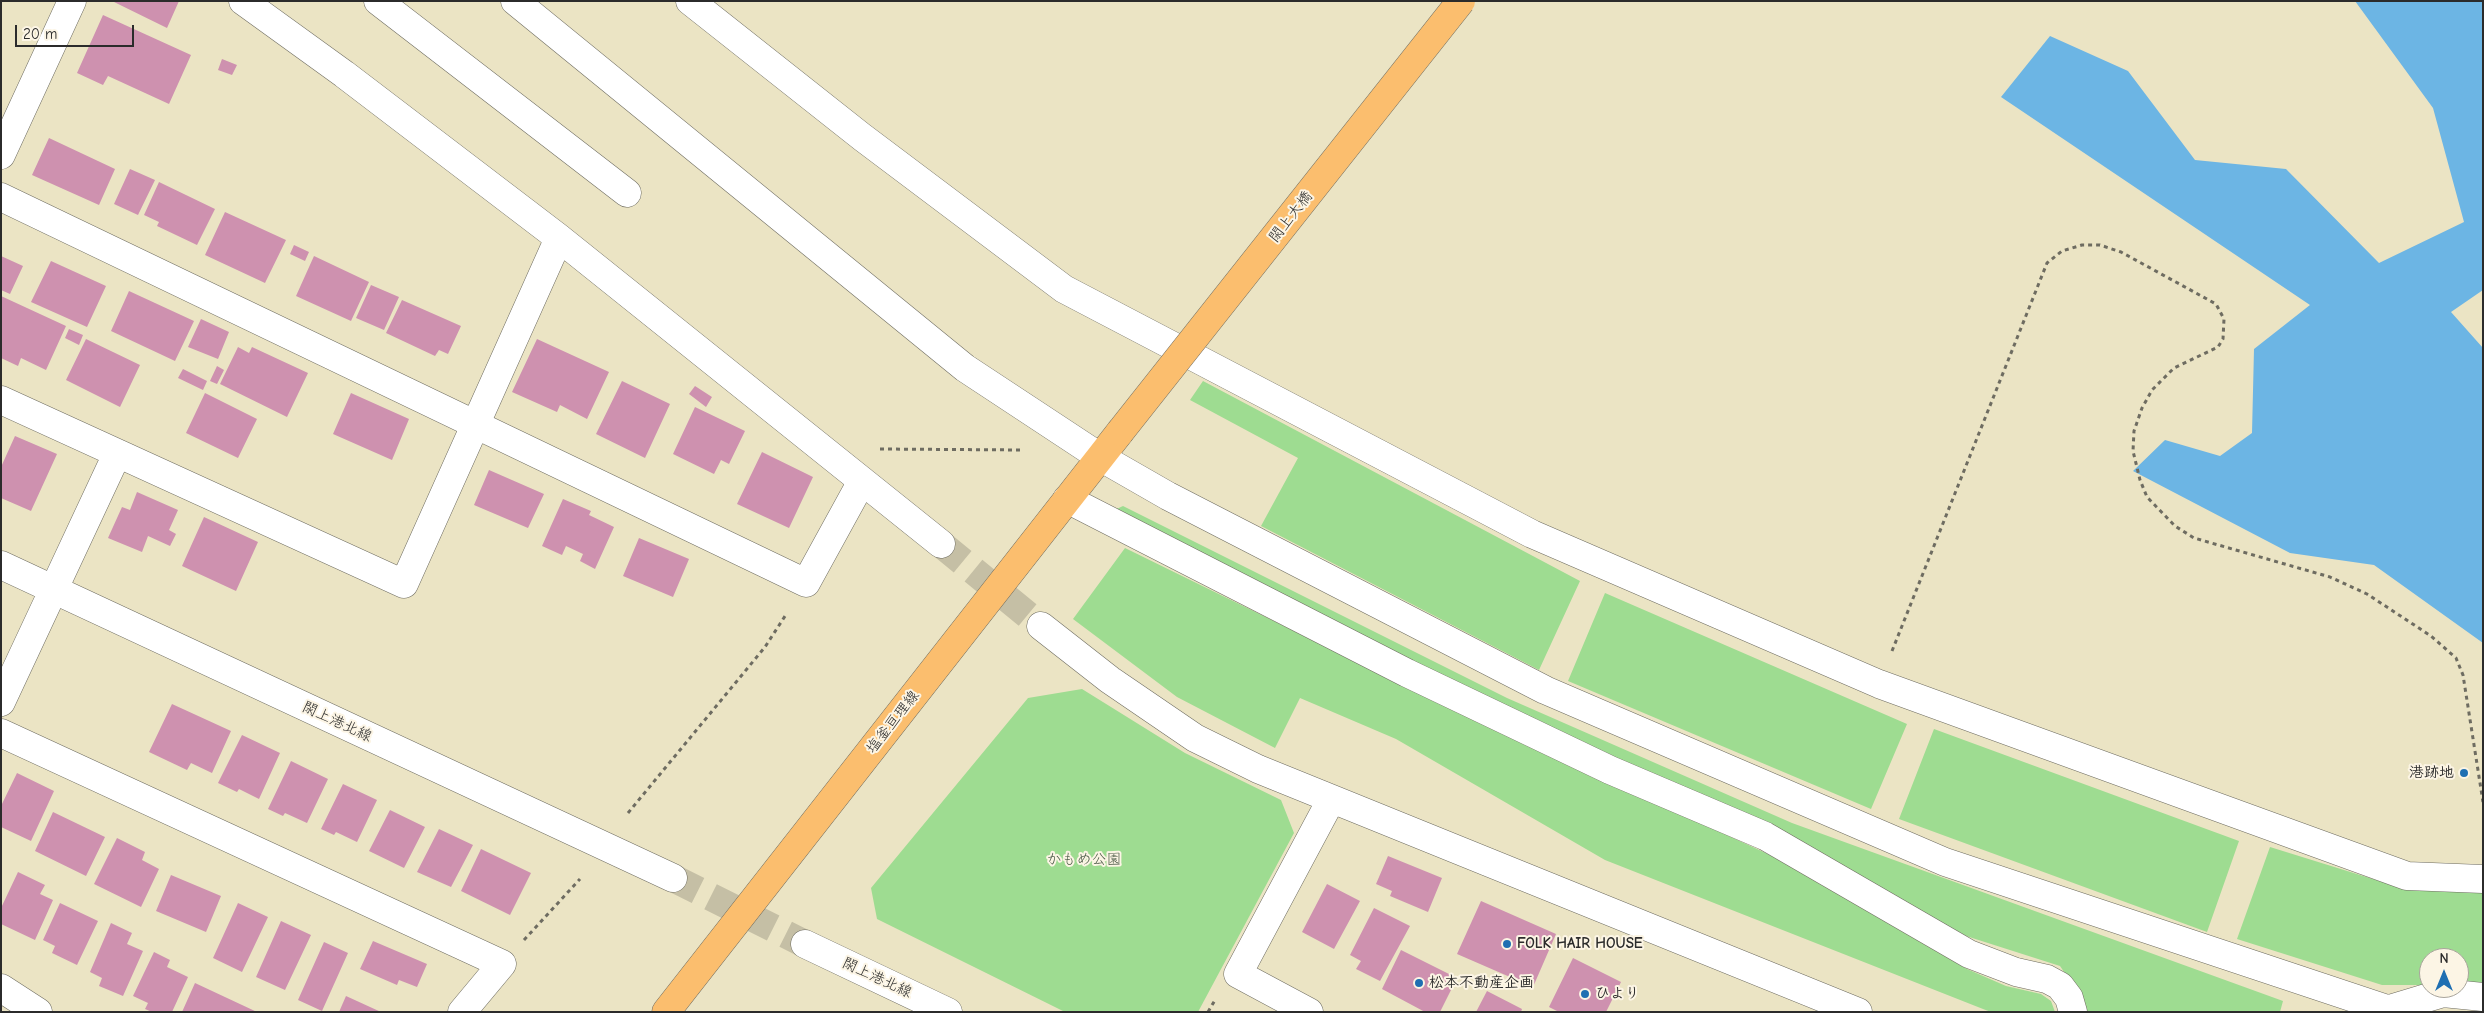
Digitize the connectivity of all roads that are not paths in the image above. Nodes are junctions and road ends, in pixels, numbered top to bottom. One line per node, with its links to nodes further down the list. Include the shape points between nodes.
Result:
1 (72, 1): 7 (street)
2 (243, 1): 10 (street)
3 (378, 1): 8 (street)
4 (515, 1): 15 (street, via 965,368)
5 (690, 1): 26 (street, via 862,137 1064,289 1532,534 1878,684 2407,876)
6 (1461, 1): 13 (main road, 閖上大橋, bridge)
7 (1, 155)
8 (627, 193)
9 (1, 197): 12 (street)
10 (559, 238): 12 (street); 16 (street)
11 (1, 400): 14 (street)
12 (475, 424): 14 (street, via 404,584); 16 (street, via 806,583)
13 (1120, 432): 15 (main road, 塩釜亘理線)
14 (117, 454): 20 (street)
15 (1100, 457): 17 (main road, 塩釜亘理線); 31 (street, via 1168,496 1546,690 1945,862)
16 (862, 481): 18 (street)
17 (1067, 499): 34 (main road, 塩釜亘理線); 37 (street, via 1416,677 1610,770 1765,836 1969,954 2016,972 2047,979 2060,986 2069,998)
18 (941, 544)
19 (1, 565): 20 (street, 閖上港北線)
20 (53, 589): 22 (street); 25 (street, 閖上港北線)
21 (1041, 626): 24 (street, via 1110,680 1195,738)
22 (1, 702)
23 (1, 733): 33 (street, via 502,964)
24 (1331, 800): 30 (street); 36 (street, via 1238,974)
25 (672, 878)
26 (2483, 879)
27 (805, 944): 35 (street, 閖上港北線)
28 (1, 988): 32 (street)
29 (2483, 997): 31 (street, via 2443,993)
30 (1843, 1009)
31 (2393, 1010)
32 (38, 1012)
33 (462, 1012)
34 (666, 1012)
35 (948, 1012)
36 (1310, 1012)
37 (2073, 1012)

